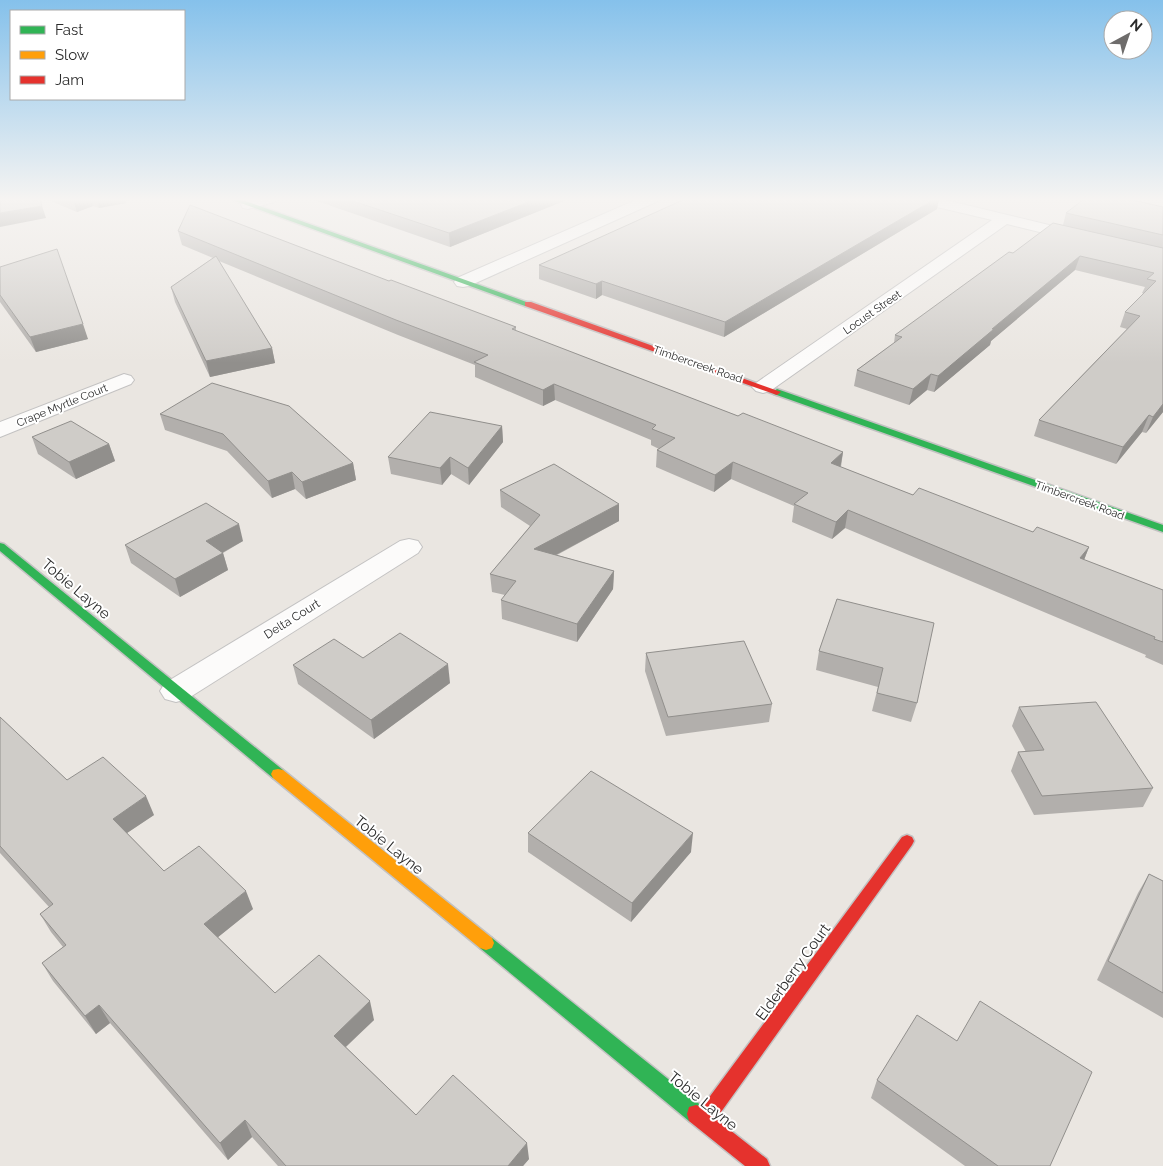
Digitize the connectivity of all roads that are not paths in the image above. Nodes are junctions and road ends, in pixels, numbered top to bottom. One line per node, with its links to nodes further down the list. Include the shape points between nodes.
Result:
1 (383, 253): 4 (street, Timbercreek Road)
2 (528, 253): 4 (street)
3 (955, 253): 6 (street, Locust Street)
4 (463, 282): 6 (street, Timbercreek Road)
5 (124, 380): 7 (street, Crape Myrtle Court)
6 (764, 387): 8 (street, Timbercreek Road)
7 (0, 430)
8 (1163, 529)
9 (0, 546): 11 (street, Tobie Layne)
10 (409, 547): 11 (street, Delta Court)
11 (176, 691): 13 (street, Tobie Layne)
12 (907, 841): 13 (street, Elderberry Court)
13 (704, 1120): 14 (street, Tobie Layne)
14 (760, 1166)

